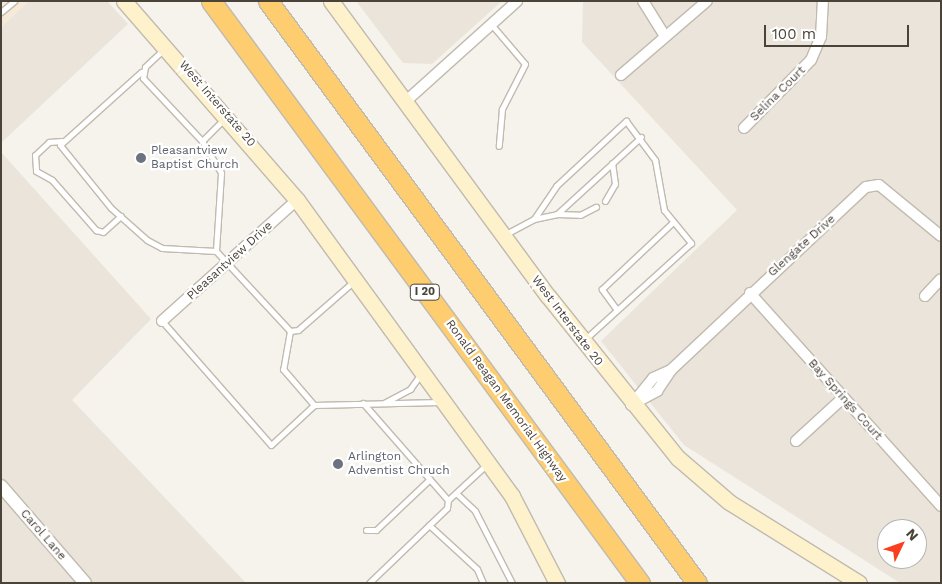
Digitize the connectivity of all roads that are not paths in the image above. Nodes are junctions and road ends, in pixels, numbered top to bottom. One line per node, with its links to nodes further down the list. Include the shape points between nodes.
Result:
1 (14, 1): 10 (lane)
2 (124, 1): 13 (main road, West Interstate 20)
3 (212, 1): 67 (highway, Ronald Reagan Memorial Highway / I 20)
4 (268, 1): 68 (highway)
5 (331, 1): 16 (main road, West Interstate 20)
6 (517, 1): 11 (street)
7 (644, 1): 12 (street)
8 (706, 1): 12 (street)
9 (823, 1): 18 (street, Selina Court, via 821,36 811,60)
10 (1, 12)
11 (491, 24): 16 (street); 22 (lane, via 524,64 502,109)
12 (664, 34): 15 (street)
13 (166, 48): 14 (lane); 17 (main road, West Interstate 20)
14 (141, 72): 20 (lane); 21 (lane)
15 (621, 75)
16 (405, 102): 31 (main road, West Interstate 20)
17 (228, 116): 21 (lane); 24 (main road, West Interstate 20)
18 (744, 128)
19 (641, 137): 23 (lane); 29 (lane, via 626,121 556,186); 30 (lane, via 655,160 664,210)
20 (62, 140): 28 (lane, via 63,150); 28 (lane, via 49,142 35,156 36,171 52,180 96,230 103,232)
21 (202, 141): 33 (lane, via 221,173)
22 (499, 146)
23 (612, 163): 25 (lane, via 615,184); 27 (lane)
24 (297, 200): 34 (street, Pleasantview Drive); 36 (main road, West Interstate 20)
25 (605, 201)
26 (596, 207): 27 (lane, via 580,215)
27 (557, 214): 29 (lane)
28 (121, 216): 33 (lane, via 155,246)
29 (534, 219): 31 (lane)
30 (673, 222): 39 (lane, via 602,289); 39 (lane, via 691,243)
31 (504, 235): 42 (main road, West Interstate 20)
32 (941, 236): 37 (street, Glengate Drive, via 879,185 870,185)
33 (216, 250): 34 (lane)
34 (227, 263): 40 (street, Pleasantview Drive); 41 (lane)
35 (941, 279): 38 (street)
36 (355, 280): 41 (lane, via 298,330); 43 (main road, West Interstate 20)
37 (750, 293): 44 (street, Glengate Drive); 47 (street, Bay Springs Court)
38 (925, 296)
39 (617, 310): 42 (lane)
40 (162, 321): 51 (lane, via 271,445)
41 (290, 331): 51 (lane, via 284,368)
42 (582, 341): 52 (main road, West Interstate 20)
43 (418, 364): 48 (main road, West Interstate 20); 50 (lane, via 420,375 414,385)
44 (671, 370): 45 (street, Glengate Drive); 46 (street, Glengate Drive)
45 (649, 382): 46 (street); 52 (street, Glengate Drive)
46 (657, 391): 52 (street, Glengate Drive)
47 (843, 398): 53 (street); 59 (street, Bay Springs Court)
48 (445, 402): 50 (lane); 54 (main road, West Interstate 20)
49 (363, 403): 50 (lane); 51 (lane); 55 (lane)
50 (382, 404)
51 (314, 405)
52 (631, 405): 69 (main road, West Interstate 20, via 678,458 729,502)
53 (796, 441)
54 (488, 463): 57 (lane); 66 (main road, West Interstate 20, via 533,532)
55 (430, 479): 58 (lane); 61 (lane, via 376,530)
56 (1, 486): 62 (street, Carol Lane)
57 (456, 493): 58 (lane); 65 (lane, via 476,511)
58 (448, 500): 60 (lane, via 447,508)
59 (941, 506)
60 (429, 525): 63 (lane); 64 (lane, via 477,569)
61 (366, 530)
62 (85, 583)
63 (370, 583)
64 (483, 583)
65 (512, 583)
66 (556, 583)
67 (640, 583)
68 (697, 583)
69 (859, 583)

